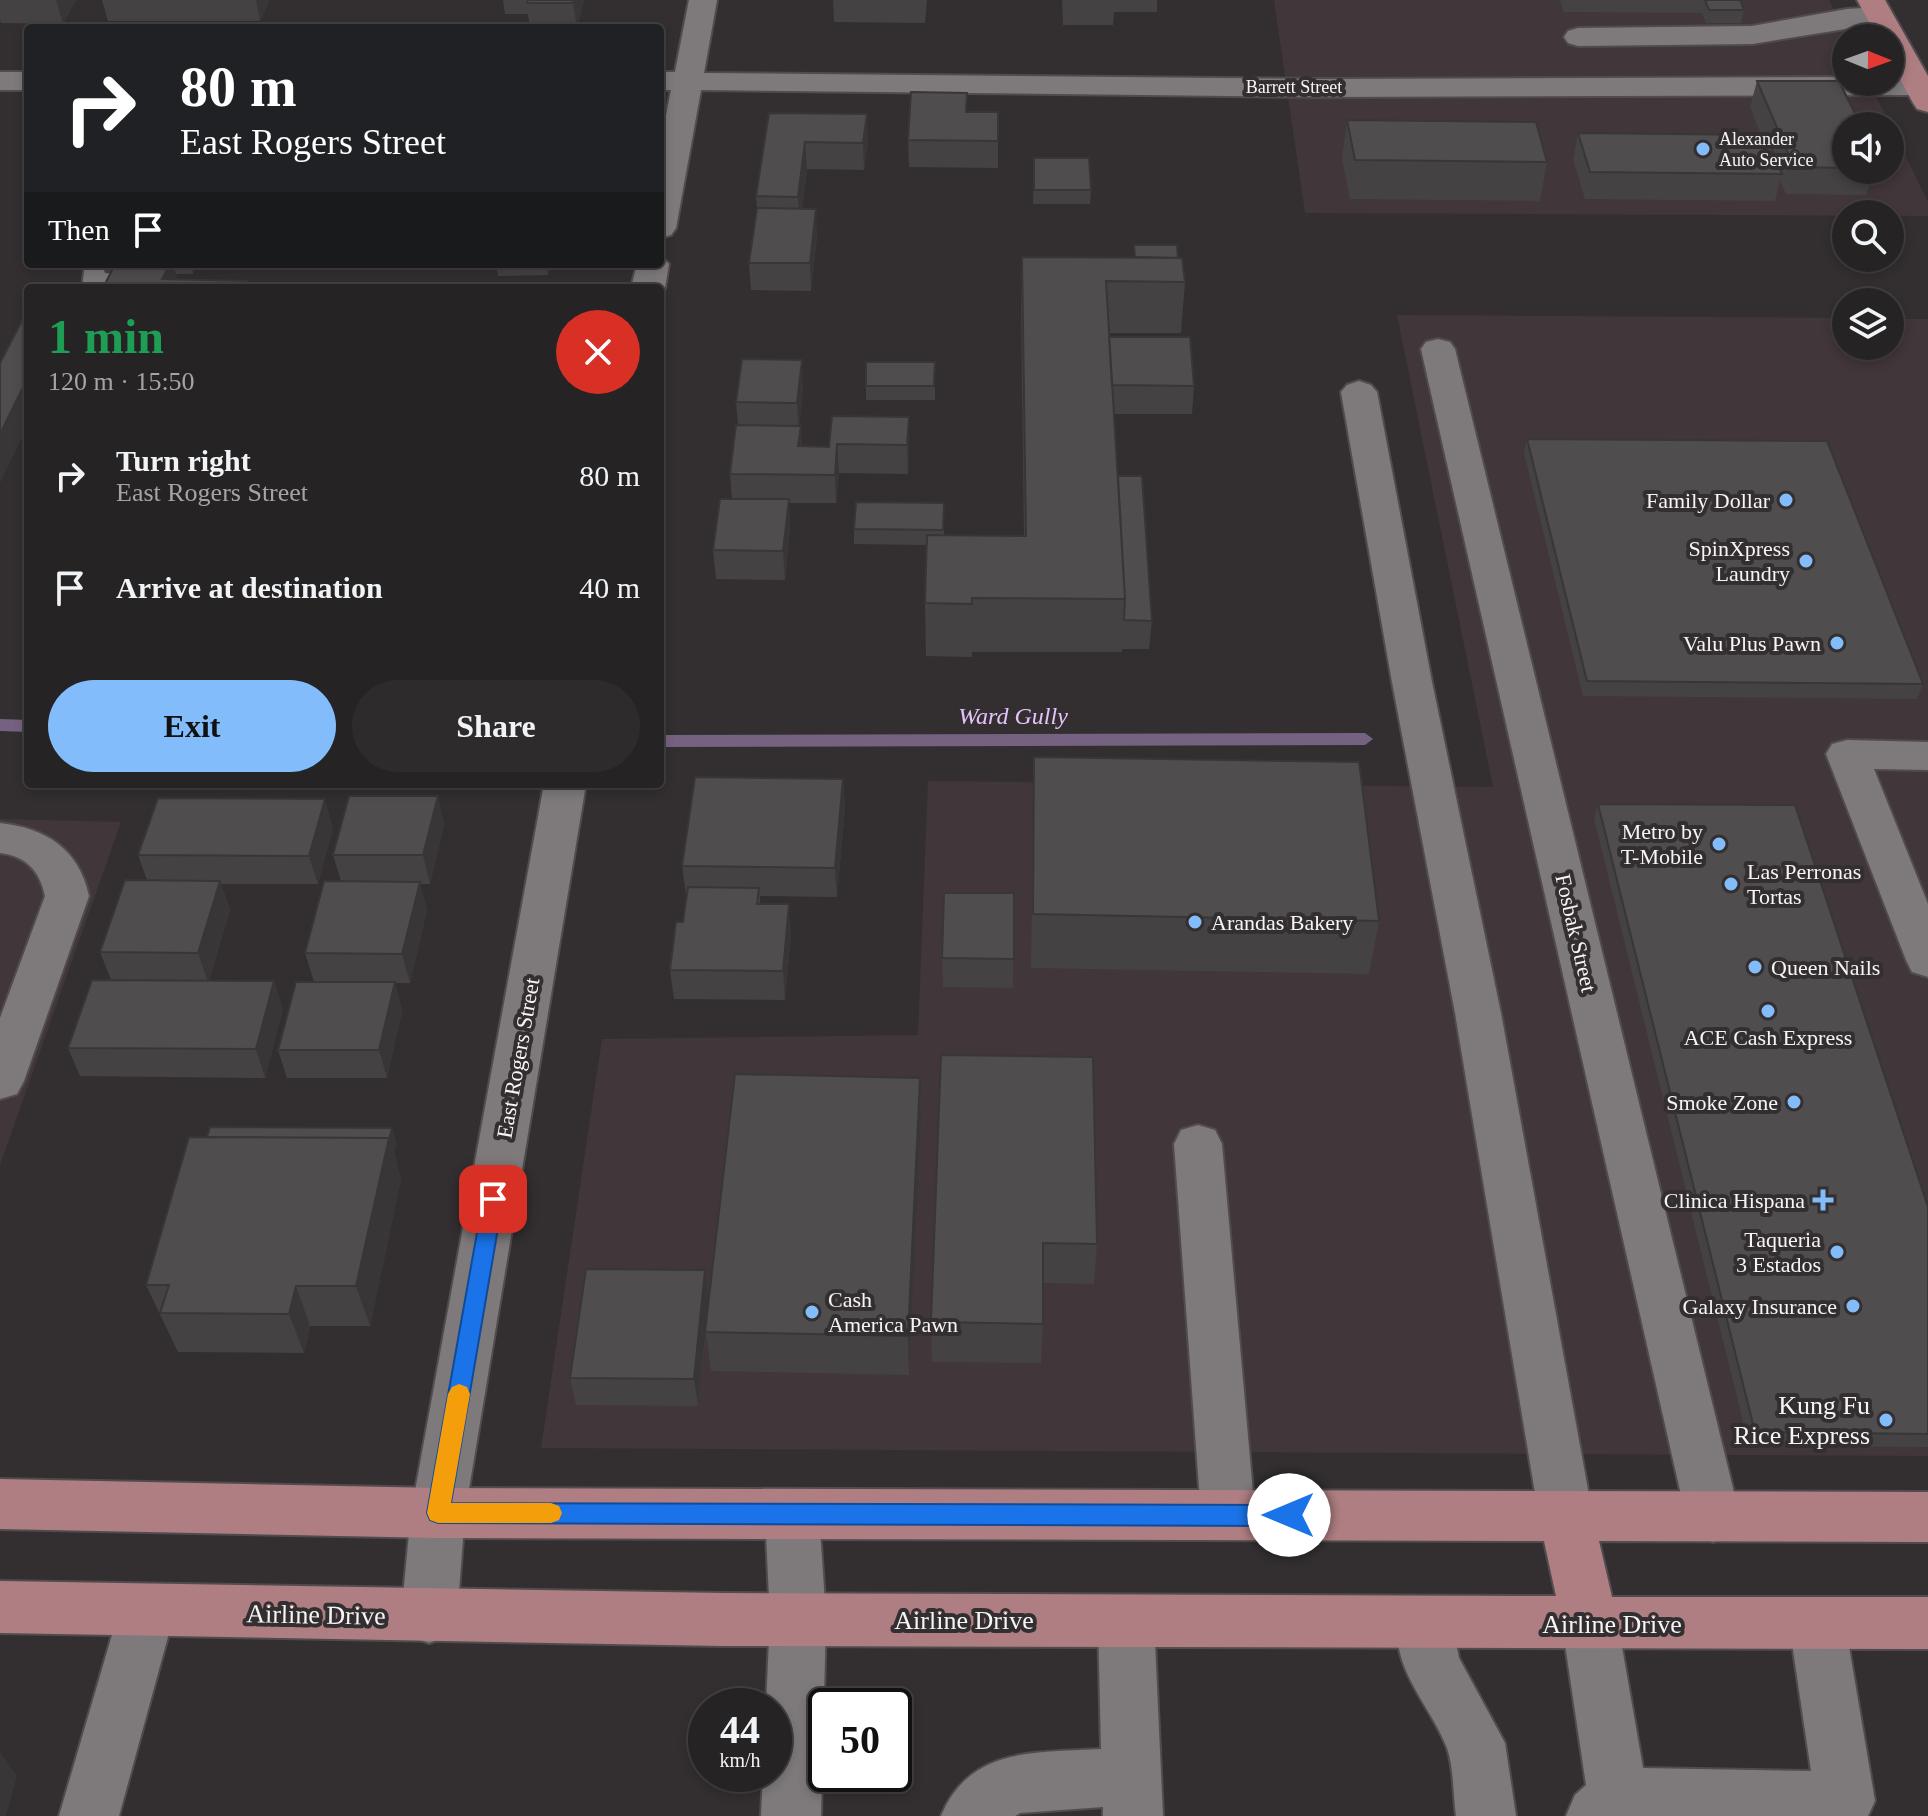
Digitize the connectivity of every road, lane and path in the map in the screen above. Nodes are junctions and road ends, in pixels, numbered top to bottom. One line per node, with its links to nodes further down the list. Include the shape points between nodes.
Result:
1 (703, 0): 6 (street)
2 (1875, 8): 3 (street, via 1752,35); 7 (main road)
3 (1578, 37)
4 (0, 81): 5 (street)
5 (24, 81)
6 (675, 81): 7 (street, Barrett Street); 8 (street)
7 (1925, 92)
8 (664, 189)
9 (1438, 349): 22 (street, Fosbak Street)
10 (1359, 392): 21 (street, via 1478,1013)
11 (1928, 756): 14 (street, via 1847,754)
12 (564, 793): 18 (street, East Rogers Street)
13 (0, 838): 15 (street, via 41,850 58,867 67,896)
14 (1928, 960)
15 (0, 1081)
16 (1198, 1144): 20 (street)
17 (0, 1504): 18 (main road)
18 (438, 1513): 19 (main road); 26 (street, East Rogers Street)
19 (792, 1514): 20 (main road); 27 (street)
20 (1228, 1515): 21 (main road)
21 (1566, 1517): 22 (main road); 32 (main road)
22 (1713, 1517): 23 (main road)
23 (1928, 1517)
24 (0, 1607): 25 (main road, Airline Drive)
25 (147, 1611): 26 (main road, Airline Drive); 35 (street)
26 (429, 1617): 27 (main road, Airline Drive)
27 (798, 1618): 28 (main road, Airline Drive); 36 (street)
28 (1126, 1621): 29 (main road, Airline Drive); 33 (street)
29 (1424, 1623): 32 (main road, Airline Drive); 38 (street, via 1432,1665 1476,1743)
30 (1817, 1623): 31 (main road, Airline Drive); 32 (main road, Airline Drive); 34 (street, via 1845,1801)
31 (1928, 1623)
32 (1590, 1624): 34 (street)
33 (1133, 1796): 37 (street, via 1012,1784 981,1803)
34 (1607, 1806)
35 (89, 1816)
36 (791, 1816)
37 (971, 1816)
38 (1486, 1816)

